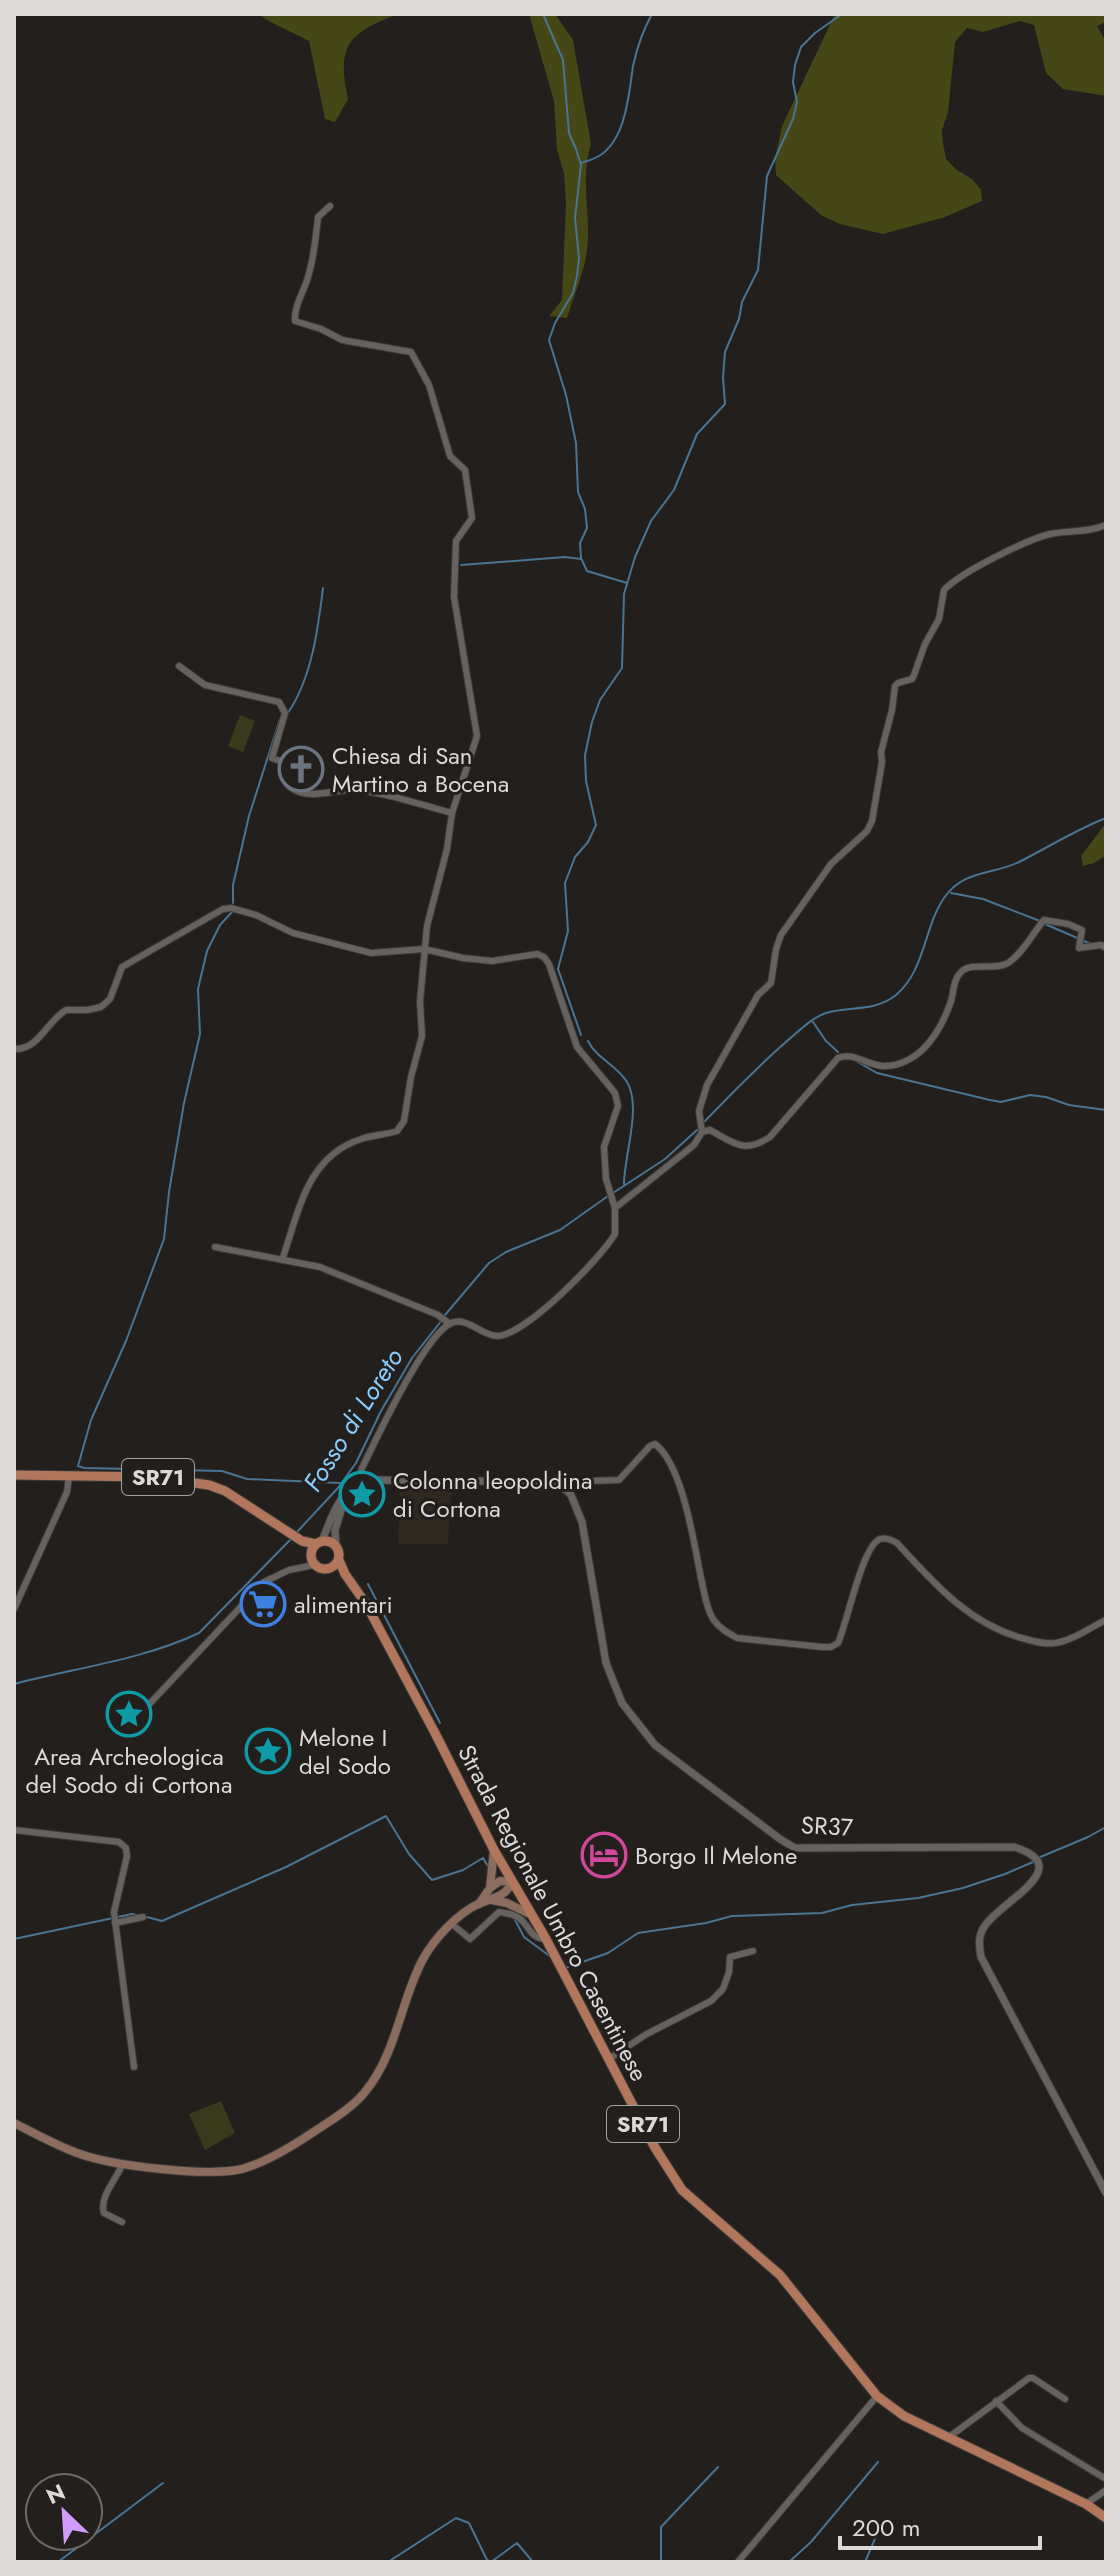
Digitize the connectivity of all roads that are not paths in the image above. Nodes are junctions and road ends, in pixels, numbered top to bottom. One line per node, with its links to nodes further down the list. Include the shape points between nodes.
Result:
1 (330, 206): 4 (street, via 318,217 295,321 342,340 411,352 429,385 450,456 465,470 472,518 456,541 454,597 477,736)
2 (1106, 525): 8 (street, via 1042,536 967,571 944,590 939,619 914,675 898,683 892,694 872,821 831,864 781,935 771,983 758,995 707,1085 699,1111)
3 (179, 666): 4 (street, via 205,685 279,702 285,713 272,758 283,762 283,779 290,788 303,793 353,790)
4 (452, 813): 6 (street)
5 (1106, 948): 8 (street, via 1079,948 1082,930 1044,920 1008,963 962,972 933,1038 920,1053 879,1067 849,1055 838,1058 759,1144 739,1146 710,1130)
6 (424, 949): 7 (street, via 371,953 293,933 243,909 223,909 122,967 110,999 101,1007 66,1010 35,1044); 9 (street, via 492,961 544,957 577,1047 615,1093 618,1106 604,1147); 11 (street, via 422,1036 404,1121 397,1131 360,1139 324,1160 309,1182)
7 (14, 1049)
8 (702, 1132): 9 (street, via 694,1145)
9 (615, 1208): 12 (street, via 611,1241 563,1294 515,1329 491,1335)
10 (215, 1247): 11 (street)
11 (282, 1260): 12 (street, via 320,1267)
12 (448, 1322): 16 (street, via 413,1369)
13 (14, 1475): 14 (main road, SR71)
14 (69, 1476): 18 (main road, SR71, via 152,1477 209,1485); 25 (street, via 67,1492)
15 (557, 1482): 16 (street); 26 (street, via 619,1480 650,1446 660,1448 684,1499 712,1618 737,1638 822,1647 838,1643 867,1558 880,1539 897,1543 944,1593 1003,1632 1055,1643); 44 (street, SR37, via 571,1495 582,1522 606,1663 622,1703 655,1745 795,1848 1014,1847 1031,1852 1039,1862 1034,1880 982,1929 981,1957)
16 (358, 1483): 17 (street)
17 (350, 1489): 19 (street); 20 (street, via 337,1520)
18 (300, 1540): 19 (main road, SR71); 21 (main road, SR71)
19 (319, 1543): 20 (main road, SR71); 21 (main road)
20 (336, 1545): 22 (main road, SR71)
21 (313, 1560): 23 (main road); 27 (street, via 264,1582)
22 (339, 1560): 23 (main road); 24 (main road, SR71)
23 (326, 1570): 24 (main road)
24 (348, 1578): 29 (main road, Strada Regionale Umbro Casentinese / SR71)
25 (14, 1609)
26 (1106, 1620)
27 (124, 1731)
28 (14, 1830): 36 (street, via 119,1842 126,1848)
29 (494, 1850): 30 (main road, Strada Regionale Umbro Casentinese / SR71); 31 (main road)
30 (512, 1882): 31 (main road, via 500,1881); 32 (main road); 34 (main road, Strada Regionale Umbro Casentinese / SR71)
31 (490, 1888): 33 (main road)
32 (491, 1900): 33 (main road); 34 (main road)
33 (479, 1904): 37 (main road)
34 (533, 1916): 38 (main road, Strada Regionale Umbro Casentinese / SR71)
35 (143, 1917): 36 (street)
36 (115, 1923): 41 (street)
37 (452, 1924): 38 (street, via 470,1939 505,1912 520,1918 534,1936); 43 (main road, via 423,1959 381,2068 350,2107 243,2169 208,2173)
38 (546, 1939): 40 (main road, Strada Regionale Umbro Casentinese / SR71)
39 (753, 1951): 40 (street, via 730,1957 723,1989 711,2001)
40 (609, 2059): 46 (main road, Strada Regionale Umbro Casentinese / SR71, via 682,2190 780,2275)
41 (134, 2067)
42 (14, 2123): 43 (main road, via 83,2155)
43 (123, 2163): 45 (street, via 102,2206 104,2213)
44 (1106, 2193)
45 (122, 2222)
46 (877, 2396): 49 (main road, Strada Regionale Umbro Casentinese / SR71, via 904,2416); 54 (street)
47 (1065, 2399): 48 (street, via 1029,2378)
48 (996, 2401): 49 (street); 50 (street, via 1031,2434)
49 (949, 2437): 52 (main road, Strada Regionale Umbro Casentinese / SR71)
50 (1106, 2479)
51 (1106, 2490): 52 (street)
52 (1087, 2503): 53 (main road, Strada Regionale Umbro Casentinese / SR71)
53 (1106, 2518)
54 (738, 2562)

